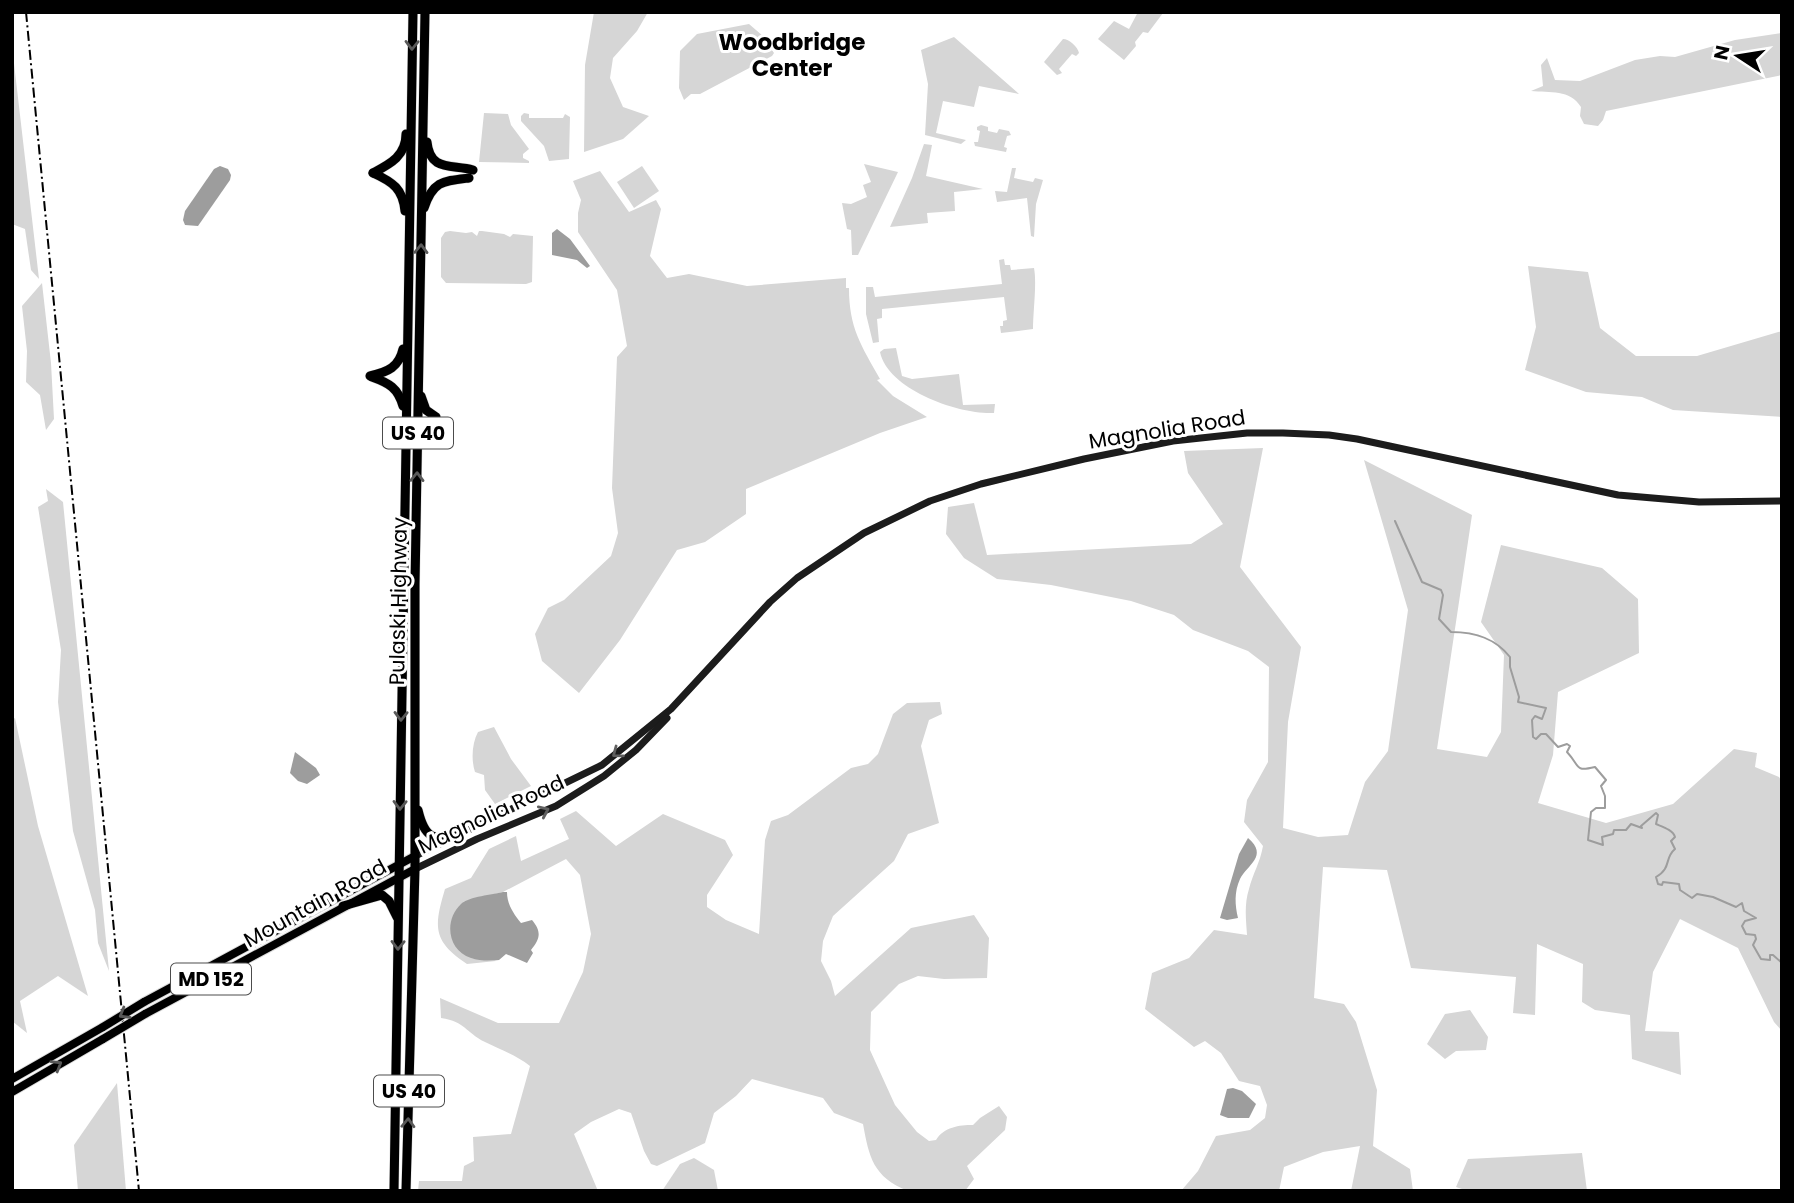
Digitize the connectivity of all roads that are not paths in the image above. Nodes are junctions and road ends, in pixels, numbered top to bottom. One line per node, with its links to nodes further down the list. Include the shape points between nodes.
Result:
1 (413, 12): 3 (highway, Pulaski Highway / US 40, one-way to 3)
2 (425, 12): 4 (highway, Pulaski Highway / US 40)
3 (412, 78): 6 (highway, Pulaski Highway / US 40); 6 (highway, via 402,151 373,173 391,181 402,195 404,237)
4 (424, 78): 5 (highway, Pulaski Highway / US 40); 5 (highway, via 430,155 440,165 471,174 436,186)
5 (421, 216): 8 (highway, Pulaski Highway / US 40, one-way to 5)
6 (409, 242): 7 (highway, Pulaski Highway / US 40)
7 (407, 334): 9 (highway, Pulaski Highway / US 40); 9 (highway, via 397,364 370,376 394,387)
8 (418, 388): 10 (highway, Pulaski Highway / US 40); 10 (highway, via 426,410 436,417 424,427)
9 (406, 414): 16 (highway, Pulaski Highway / US 40, one-way to 16)
10 (418, 448): 13 (highway, Pulaski Highway / US 40, one-way to 10)
11 (1782, 501): 12 (main road, Magnolia Road / MD 152, via 1699,502 1618,495 1329,435 1247,433 1173,441 981,484 938,498 863,533 797,578)
12 (702, 674): 14 (main road, Magnolia Road / MD 152, one-way to 14, via 666,714 602,765); 17 (main road, Magnolia Road / MD 152, one-way to 12, via 556,806 604,776 636,750)
13 (414, 788): 14 (highway, via 427,833 438,839); 15 (highway, Pulaski Highway / US 40)
14 (461, 835): 15 (main road, Magnolia Road / MD 152)
15 (415, 856): 16 (main road, Mountain Road / MD 152); 17 (highway, Pulaski Highway / US 40)
16 (399, 863): 18 (highway, Pulaski Highway / US 40); 23 (main road, Mountain Road / MD 152, one-way to 23, bridge)
17 (415, 869): 18 (main road, Mountain Road / MD 152); 22 (highway, Pulaski Highway / US 40)
18 (399, 877): 19 (main road, Mountain Road / MD 152); 20 (highway, Pulaski Highway / US 40)
19 (343, 906): 20 (highway, via 382,895); 24 (main road, Mountain Road / MD 152, one-way to 19, bridge)
20 (398, 919): 21 (highway, Pulaski Highway / US 40, one-way to 21)
21 (396, 1032): 22 (highway); 25 (highway, Pulaski Highway / US 40)
22 (411, 1032): 26 (highway, Pulaski Highway / US 40, one-way to 22)
23 (12, 1079)
24 (12, 1092)
25 (394, 1191)
26 (406, 1191)

